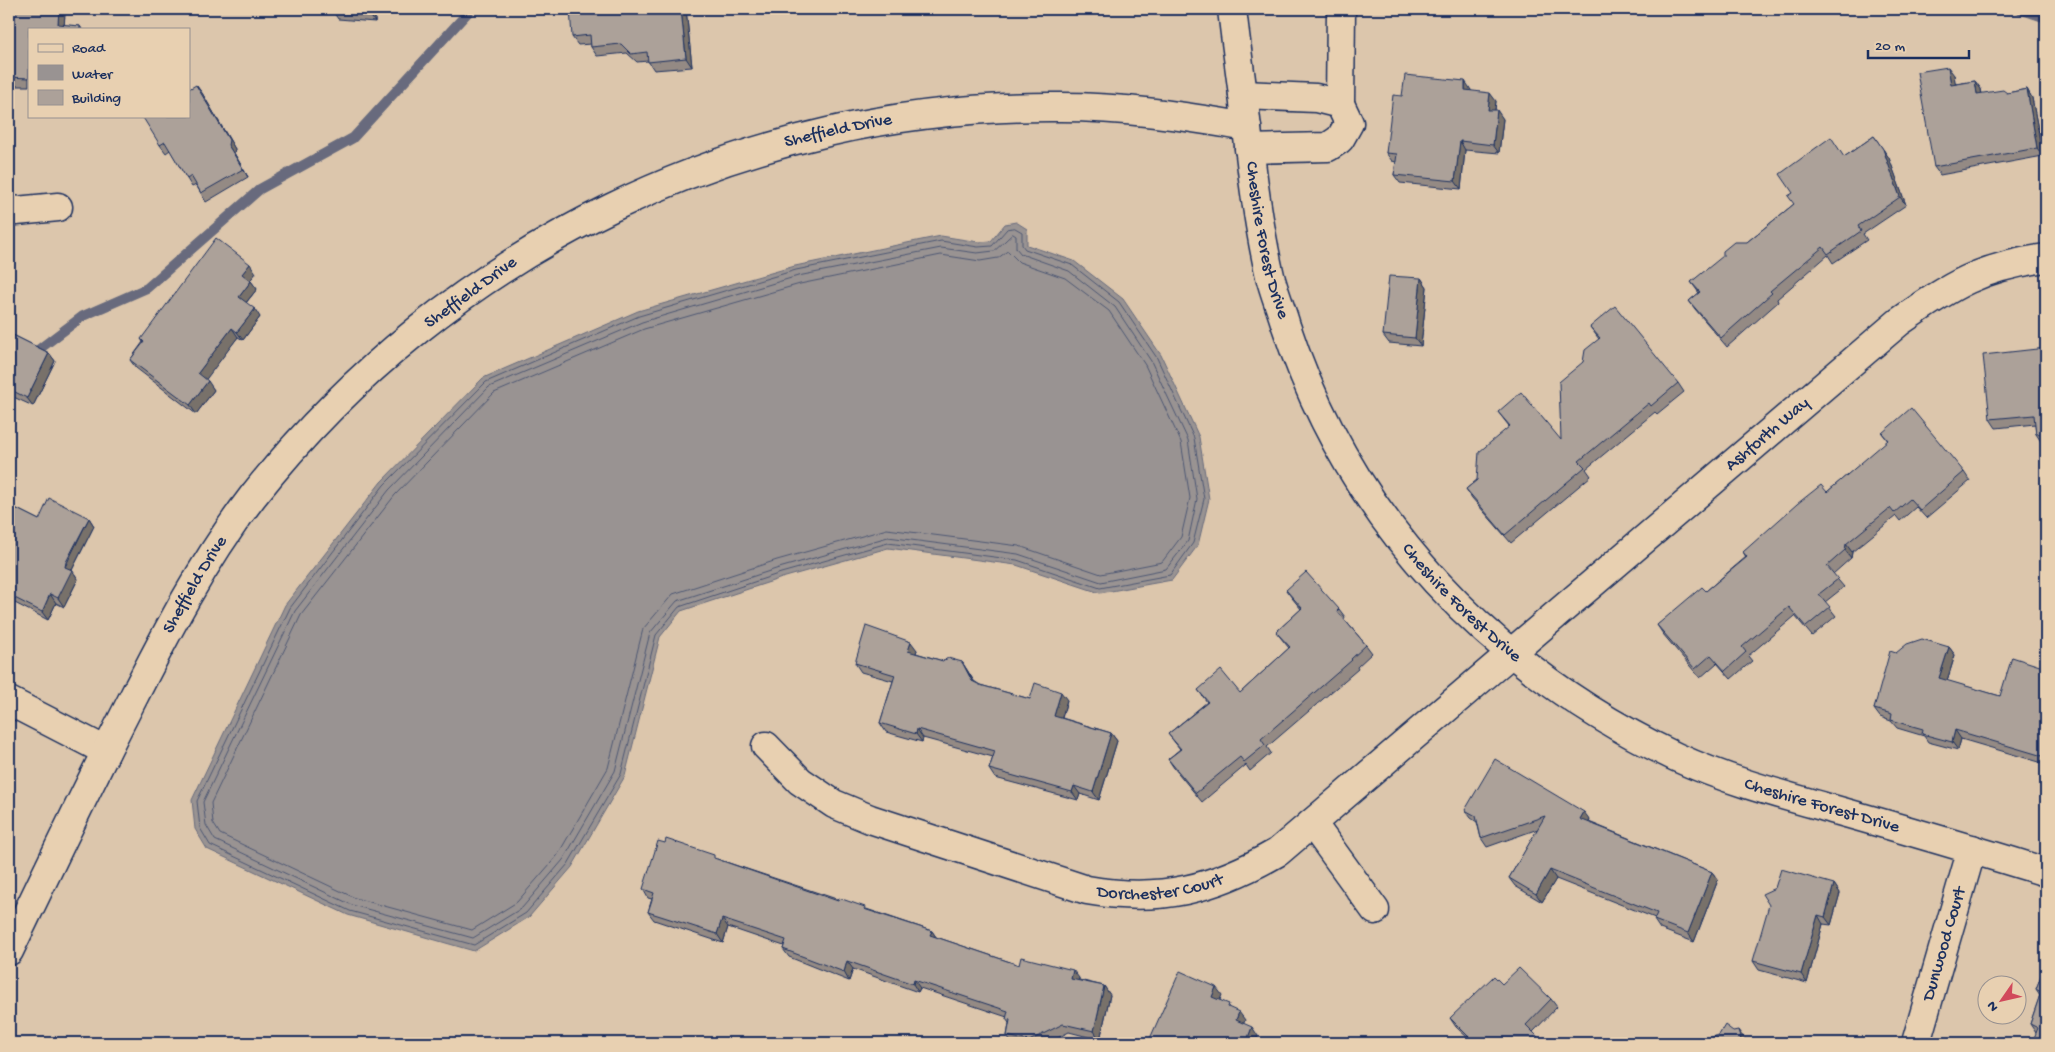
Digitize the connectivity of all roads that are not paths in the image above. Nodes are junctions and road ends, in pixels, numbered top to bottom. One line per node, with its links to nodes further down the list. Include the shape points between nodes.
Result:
1 (1232, 9): 3 (street, Cheshire Forest Drive)
2 (1341, 9): 4 (street)
3 (1243, 95): 4 (street, via 1316,98); 5 (street, Cheshire Forest Drive)
4 (1340, 104): 5 (street, Sheffield Drive, via 1349,123 1340,140 1328,147)
5 (1248, 138): 9 (street, Cheshire Forest Drive, via 1270,277 1301,370 1325,423 1355,476 1393,532 1468,616); 12 (street, Sheffield Drive, via 1133,110 986,108 910,117 808,136 730,158 660,184 588,218 468,291 375,365 326,414 253,497 211,557 172,621)
6 (58, 207): 7 (street)
7 (9, 209)
8 (2046, 258): 9 (street, Ashforth Way, via 1979,272 1945,289 1899,322)
9 (1512, 655): 13 (street, Dorchester Court); 14 (street, Cheshire Forest Drive, via 1561,692 1677,757 1736,781)
10 (9, 701): 12 (street)
11 (766, 746): 13 (street, Dorchester Court, via 800,782 834,804 870,819 1088,890 1117,895 1157,895 1194,890 1245,872 1278,852)
12 (106, 751): 17 (street, Sheffield Drive)
13 (1312, 823): 16 (street)
14 (1972, 849): 15 (street, Cheshire Forest Drive); 18 (street, Dunwood Court)
15 (2046, 872)
16 (1375, 910)
17 (9, 951)
18 (1918, 1039)

